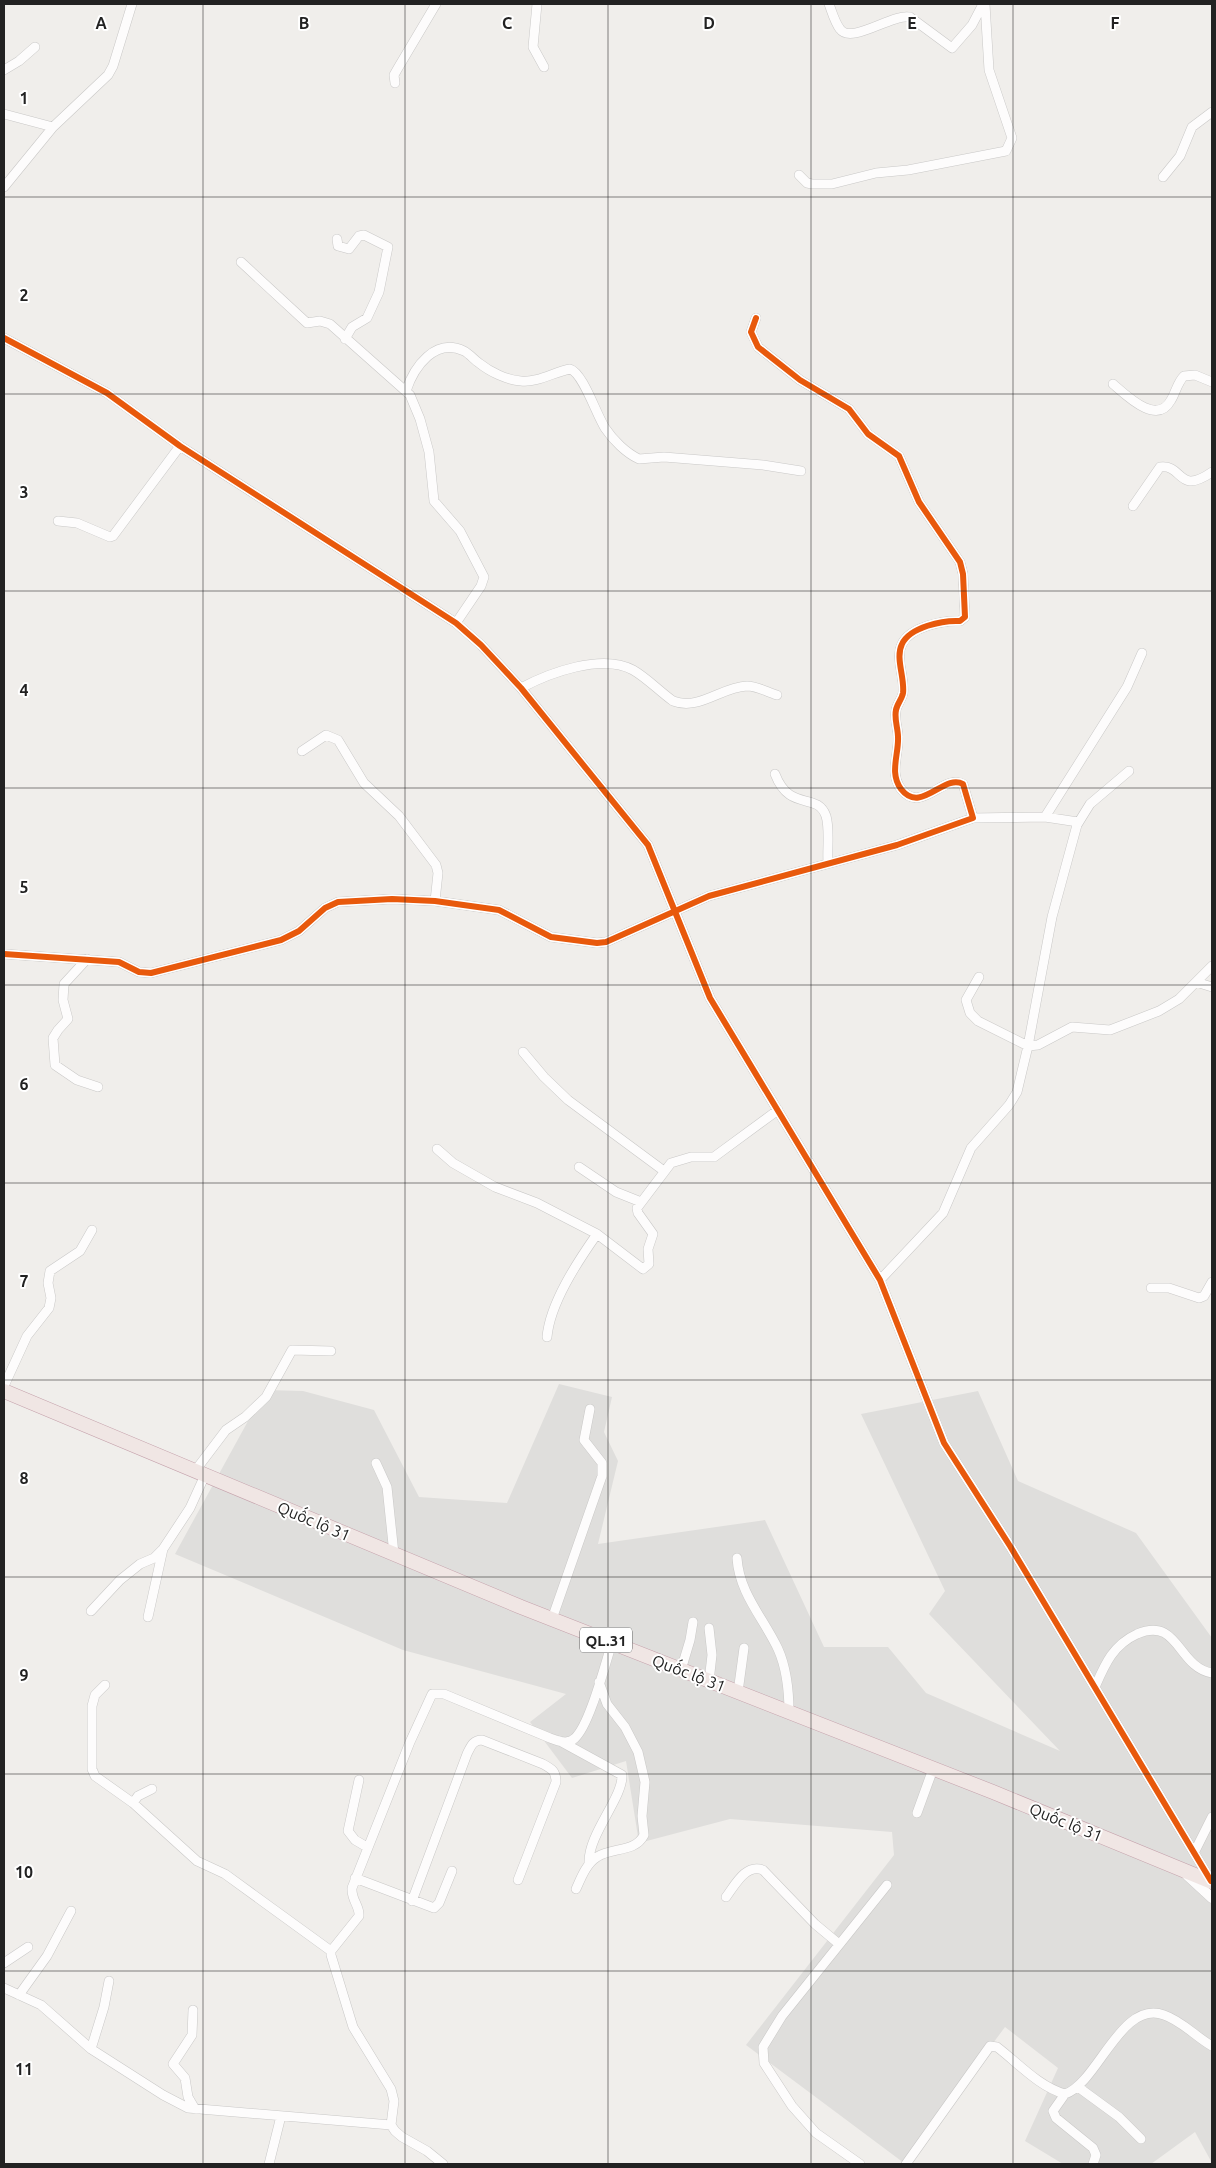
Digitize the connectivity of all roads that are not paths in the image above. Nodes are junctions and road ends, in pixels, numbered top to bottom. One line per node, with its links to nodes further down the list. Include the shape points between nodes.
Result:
1 (132, 4): 12 (street, via 110,70 97,88)
2 (436, 4): 9 (street, via 398,68)
3 (537, 4): 7 (street, via 533,47)
4 (829, 4): 5 (street, via 839,29 844,33 870,29 903,16 910,17 952,48)
5 (984, 4): 13 (street, via 989,70 1012,138 1006,151 908,170 876,172 832,184 807,183)
6 (36, 47): 8 (street)
7 (544, 66)
8 (4, 70)
9 (395, 83)
10 (1212, 112): 14 (street, via 1192,127 1180,156)
11 (4, 114): 12 (street)
12 (53, 127): 15 (street)
13 (799, 175)
14 (1163, 177)
15 (4, 187)
16 (337, 239): 20 (street, via 338,246 349,249 359,236 364,235 388,247 379,292 367,318 352,327)
17 (241, 262): 20 (street, via 307,322 325,322)
18 (756, 318): 37 (street, via 752,332 758,347 800,380 849,409 868,434 899,456 919,502 960,562 965,617 960,621 935,622 909,636 900,647 903,693 895,714 898,737 895,768 901,788 912,798 954,782 963,784)
19 (4, 338): 24 (street, via 107,393)
20 (345, 339): 23 (street)
21 (1212, 382): 22 (street, via 1195,374 1184,376 1168,404 1158,410 1147,409 1133,401)
22 (1113, 384)
23 (406, 391): 25 (street, via 420,364 428,355 442,348 463,351 485,368 522,381 570,370 578,375 605,429 639,459 664,457); 29 (street, via 420,419 429,452 434,501 460,531 484,577)
24 (180, 446): 28 (street, via 113,536 77,522); 29 (street)
25 (801, 471)
26 (1212, 472): 27 (street, via 1190,482 1166,467 1160,467)
27 (1133, 506)
28 (58, 521)
29 (456, 623): 31 (street)
30 (1142, 653): 36 (street, via 1127,687)
31 (521, 688): 32 (street, via 545,675 570,668 616,664 636,672 679,704 692,704 743,687 754,687); 41 (street, via 645,840)
32 (777, 695)
33 (302, 751): 40 (street, via 326,735 338,740 364,783 398,816 436,865)
34 (1129, 771): 38 (street, via 1095,798)
35 (775, 774): 39 (street, via 779,786 789,796 812,802 824,812)
36 (1045, 817): 37 (street); 38 (street)
37 (973, 818): 39 (street, via 897,845)
38 (1078, 822): 48 (street, via 1052,917)
39 (828, 863): 41 (street, via 709,896)
40 (435, 901): 41 (street, via 499,910 551,937 597,943 616,939); 43 (street, via 338,902 281,940 163,972 139,972 118,962)
41 (674, 911): 51 (street, via 710,998)
42 (4, 954): 43 (street)
43 (87, 959): 50 (street, via 64,984 63,1000 68,1019 54,1038 55,1065 77,1080)
44 (1212, 966): 46 (street)
45 (979, 977): 48 (street, via 966,1000 970,1013 990,1029)
46 (1196, 982): 47 (street); 48 (street, via 1166,1008 1120,1027 1102,1030 1072,1027 1043,1044)
47 (1212, 987)
48 (1028, 1046): 58 (street, via 1013,1099 971,1148 943,1213)
49 (523, 1052): 54 (street, via 568,1100)
50 (98, 1087)
51 (778, 1110): 54 (street, via 714,1157 692,1157 671,1163); 58 (street)
52 (437, 1149): 57 (street, via 453,1163 495,1187 537,1203)
53 (579, 1167): 55 (street, via 616,1192)
54 (664, 1170): 55 (street)
55 (641, 1202): 57 (street, via 638,1213 652,1234 646,1269 640,1268)
56 (92, 1230): 63 (street, via 80,1251 50,1271 49,1308 27,1336)
57 (598, 1234): 61 (street, via 570,1279 548,1325)
58 (880, 1280): 83 (street, via 944,1443)
59 (1212, 1282): 60 (street, via 1204,1296 1199,1298 1169,1288)
60 (1152, 1288)
61 (547, 1337)
62 (331, 1351): 67 (street, via 292,1350 266,1397 226,1430)
63 (4, 1386)
64 (4, 1391): 67 (highway, Quốc lộ 31 / QL.31)
65 (590, 1409): 73 (street, via 584,1440 602,1463 602,1476)
66 (376, 1463): 69 (street, via 387,1487)
67 (200, 1470): 68 (street, via 190,1508); 69 (highway, Quốc lộ 31 / QL.31)
68 (163, 1549): 71 (street, via 120,1580); 72 (street)
69 (394, 1554): 73 (highway, Quốc lộ 31 / QL.31)
70 (736, 1558): 85 (street, via 742,1584 783,1662)
71 (91, 1611)
72 (148, 1617)
73 (552, 1619): 76 (highway, Quốc lộ 31 / QL.31)
74 (693, 1622): 78 (street)
75 (709, 1628): 80 (street, via 712,1655)
76 (612, 1643): 78 (highway, Quốc lộ 31 / QL.31); 81 (street)
77 (744, 1648): 84 (street)
78 (681, 1670): 80 (highway, Quốc lộ 31 / QL.31)
79 (1212, 1673): 83 (street, via 1199,1668 1162,1630 1152,1629 1122,1642 1114,1650)
80 (709, 1681): 84 (highway, Quốc lộ 31 / QL.31)
81 (599, 1682): 86 (street, via 584,1726 575,1738 568,1742); 95 (street, via 607,1704 625,1726 638,1752 645,1782 644,1835 637,1844 601,1854)
82 (104, 1685): 90 (street, via 95,1695 92,1706 92,1770 104,1784)
83 (1094, 1687): 94 (street)
84 (738, 1692): 85 (highway, Quốc lộ 31 / QL.31)
85 (789, 1712): 87 (highway, Quốc lộ 31 / QL.31)
86 (560, 1741): 93 (street, via 444,1694 432,1694); 95 (street, via 622,1775 594,1841)
87 (933, 1769): 91 (street); 96 (highway, Quốc lộ 31 / QL.31)
88 (359, 1780): 93 (street, via 348,1831)
89 (152, 1789): 90 (street)
90 (133, 1802): 109 (street, via 197,1861 225,1874)
91 (917, 1813)
92 (1212, 1817): 94 (street)
93 (367, 1847): 98 (street)
94 (1194, 1854): 100 (street)
95 (590, 1863): 102 (street)
96 (1179, 1868): 100 (highway, Quốc lộ 31 / QL.31); 104 (street)
97 (452, 1871): 105 (street, via 434,1908)
98 (355, 1878): 105 (street); 109 (street, via 351,1895 359,1916)
99 (518, 1880): 105 (street, via 556,1782 556,1774 544,1764 476,1740 466,1754)
100 (1212, 1882)
101 (887, 1885): 107 (street)
102 (576, 1889)
103 (726, 1897): 107 (street, via 750,1869 756,1867 763,1870)
104 (1212, 1898)
105 (412, 1901)
106 (71, 1911): 113 (street, via 47,1956)
107 (839, 1944): 125 (street, via 766,2038 762,2056 802,2118 834,2148)
108 (28, 1947): 110 (street)
109 (331, 1951): 121 (street, via 353,2027 391,2089 394,2101)
110 (4, 1963)
111 (109, 1981): 116 (street)
112 (4, 1989): 113 (street)
113 (19, 1995): 116 (street, via 54,2014 61,2024)
114 (193, 2010): 119 (street, via 192,2034 173,2064 185,2078 188,2097)
115 (1212, 2046): 117 (street, via 1166,2015 1149,2012 1114,2039)
116 (91, 2048): 119 (street, via 162,2095)
117 (1078, 2087): 118 (street); 122 (street, via 1119,2117)
118 (1064, 2094): 126 (street, via 1036,2078 997,2047 990,2046); 127 (street, via 1053,2111 1056,2118 1093,2148 1096,2155)
119 (195, 2109): 120 (street)
120 (281, 2116): 121 (street); 123 (street)
121 (391, 2124): 124 (street, via 402,2137)
122 (1141, 2139)
123 (270, 2164)
124 (443, 2164)
125 (860, 2164)
126 (906, 2164)
127 (1094, 2164)

